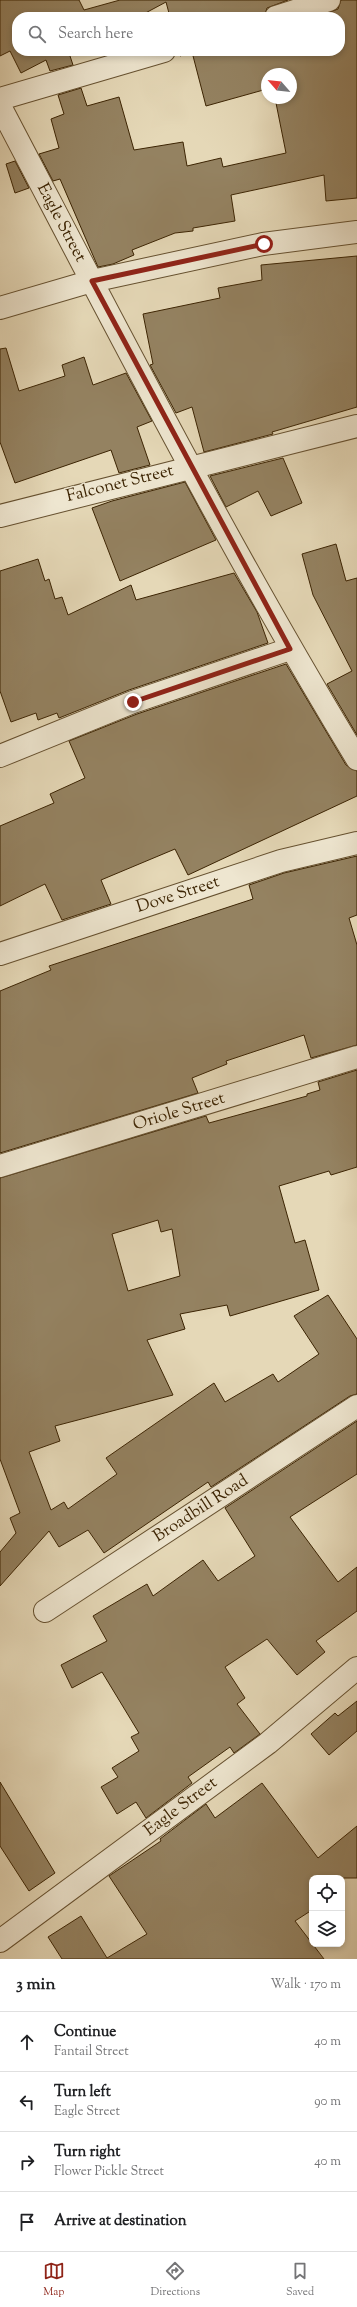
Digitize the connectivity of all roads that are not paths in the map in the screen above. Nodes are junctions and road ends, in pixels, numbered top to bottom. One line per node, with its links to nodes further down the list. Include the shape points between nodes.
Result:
1 (329, 0): 2 (street)
2 (292, 12)
3 (147, 56): 4 (street)
4 (0, 99)
5 (0, 106): 7 (street, Eagle Street)
6 (357, 232): 7 (street, via 264,244)
7 (92, 281): 8 (street); 10 (street, Eagle Street)
8 (0, 308)
9 (357, 426): 10 (street, Falconet Street)
10 (190, 467): 11 (street, Falconet Street); 12 (street, Eagle Street)
11 (0, 516)
12 (290, 649): 13 (street, via 133,702); 14 (street, Eagle Street)
13 (0, 756)
14 (357, 759)
15 (357, 843): 16 (street, Dove Street, via 280,861)
16 (0, 954)
17 (357, 1057): 18 (street, Oriole Street)
18 (0, 1166)
19 (357, 1406): 20 (street, Broadbill Road)
20 (45, 1611)
21 (357, 1668): 22 (street, Eagle Street, via 268,1743)
22 (0, 1941)

